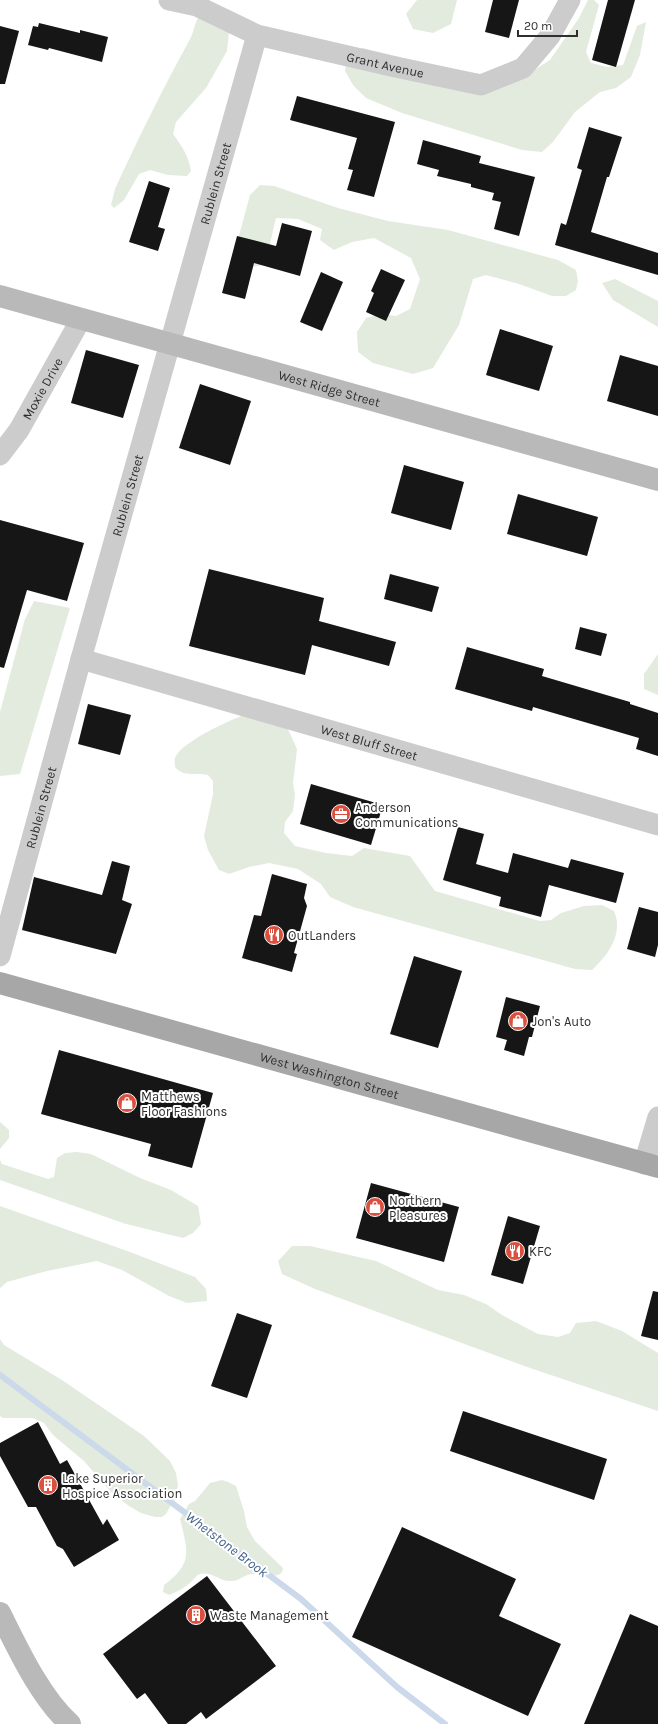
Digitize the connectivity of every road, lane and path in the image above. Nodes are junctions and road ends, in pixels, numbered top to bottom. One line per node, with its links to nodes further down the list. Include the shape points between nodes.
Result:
1 (169, 0): 3 (street, Grant Avenue, via 197,6)
2 (570, 0): 3 (street, Grant Avenue, via 550,36 523,68 481,85)
3 (257, 35): 6 (street, Rublein Street)
4 (0, 296): 5 (street, West Ridge Street)
5 (81, 319): 6 (street, West Ridge Street); 7 (street, Moxie Drive, via 19,430)
6 (169, 344): 8 (street, West Ridge Street); 9 (street, Rublein Street)
7 (0, 455)
8 (658, 480)
9 (81, 659): 10 (street, West Bluff Street); 11 (street, Rublein Street)
10 (658, 825)
11 (0, 956)
12 (0, 984): 14 (main road, West Washington Street)
13 (658, 1117): 14 (street)
14 (651, 1165)
15 (0, 1612): 16 (street, via 28,1667 51,1702)
16 (70, 1724)

